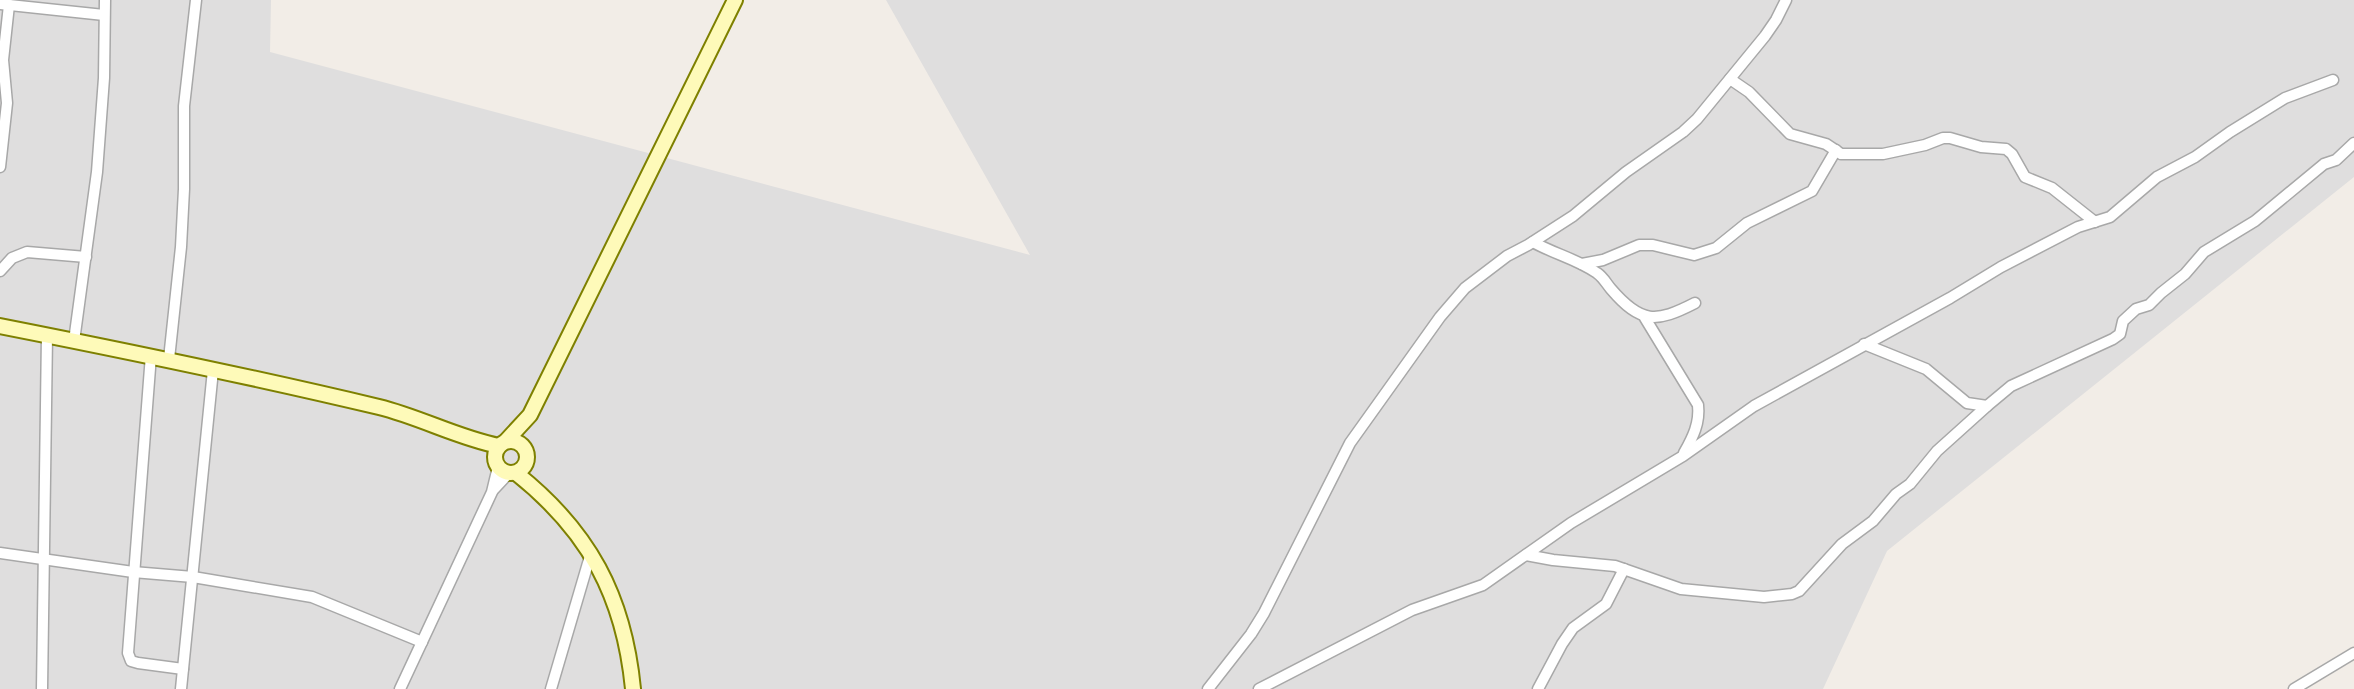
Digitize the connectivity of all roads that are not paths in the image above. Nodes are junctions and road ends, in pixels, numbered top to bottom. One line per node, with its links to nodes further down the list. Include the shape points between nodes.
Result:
1 (105, 0): 6 (street)
2 (196, 0): 24 (street, via 184,106 181,247)
3 (735, 0): 28 (main road)
4 (1786, 0): 7 (street)
5 (5, 5): 6 (street); 11 (street, via 7,103)
6 (104, 15): 14 (street, via 97,172)
7 (1730, 79): 10 (street, via 1790,134); 13 (street, via 1683,132)
8 (2333, 80): 12 (street, via 2285,99 2157,177 2110,217)
9 (2354, 143): 26 (street, via 2255,221 2204,252 2149,305 2123,321 2120,334 2011,386)
10 (1836, 150): 12 (street, via 1841,154 1883,154 1950,138 2006,149 2025,177 2052,188); 15 (street, via 1812,191 1747,223 1716,248 1694,255 1639,245)
11 (0, 167)
12 (2095, 222): 22 (street, via 2001,267)
13 (1533, 242): 15 (street); 45 (street, via 1465,288 1440,317 1350,443 1264,613)
14 (86, 257): 16 (street, via 27,252 12,258); 21 (street)
15 (1582, 264): 18 (street, via 1601,275 1620,299)
16 (0, 271)
17 (1695, 303): 18 (street, via 1654,319)
18 (1645, 318): 27 (street, via 1698,405 1696,428)
19 (0, 326): 20 (main road)
20 (47, 335): 21 (main road); 32 (street)
21 (74, 341): 23 (main road)
22 (1864, 344): 26 (street, via 1926,369 1967,403); 27 (street, via 1752,407)
23 (151, 355): 24 (main road); 34 (street)
24 (169, 359): 25 (main road)
25 (213, 370): 28 (main road, via 410,415); 35 (street)
26 (1987, 406): 33 (street, via 1799,591 1764,597 1681,589)
27 (1683, 456): 31 (street)
28 (509, 459): 30 (main road); 36 (street)
29 (0, 553): 32 (street)
30 (591, 553): 43 (street); 44 (main road, via 617,606)
31 (1526, 555): 33 (street); 46 (street, via 1483,586 1412,610)
32 (43, 559): 34 (street); 40 (street)
33 (1625, 569): 47 (street, via 1606,604 1573,628)
34 (133, 572): 35 (street); 38 (street, via 131,661)
35 (193, 576): 36 (street, via 312,597); 38 (street)
36 (422, 642): 42 (street)
37 (2354, 653): 39 (street)
38 (183, 669): 41 (street)
39 (2308, 685): 48 (street)
40 (42, 689)
41 (181, 689)
42 (400, 689)
43 (551, 689)
44 (633, 689)
45 (1208, 689)
46 (1259, 689)
47 (1538, 689)
48 (2294, 689)

